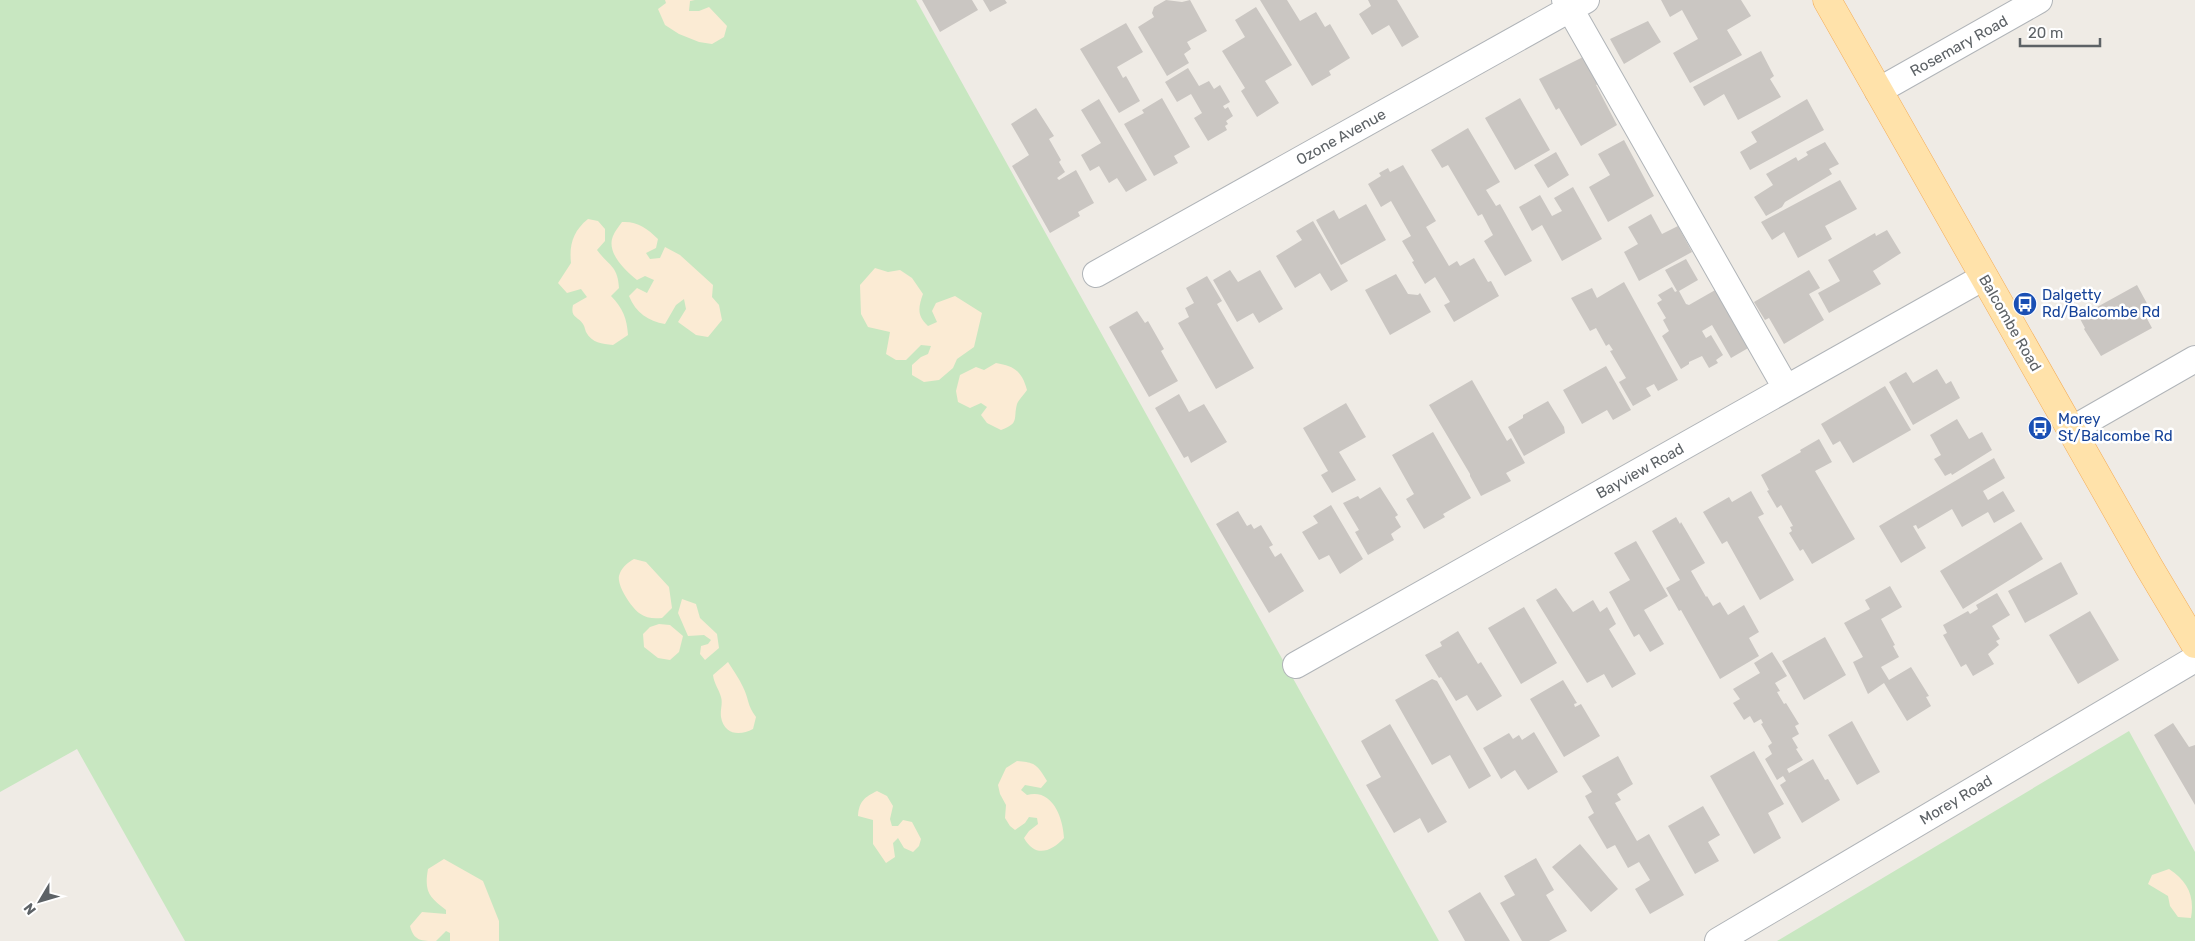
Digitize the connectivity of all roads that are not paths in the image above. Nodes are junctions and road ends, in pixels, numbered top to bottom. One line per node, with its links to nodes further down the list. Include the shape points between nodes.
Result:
1 (1827, 0): 4 (main road, Balcombe Road)
2 (2039, 0): 4 (street, Rosemary Road)
3 (1574, 3): 5 (street, Ozone Avenue); 8 (street)
4 (1878, 91): 6 (main road, Balcombe Road)
5 (1096, 274)
6 (1984, 278): 8 (street, Bayview Road); 9 (main road, Balcombe Road)
7 (2195, 359): 9 (street)
8 (1786, 388): 12 (street, Bayview Road)
9 (2071, 430): 10 (main road, Balcombe Road)
10 (2195, 644)
11 (2195, 659): 13 (street, Morey Road)
12 (1296, 665)
13 (1718, 941)

